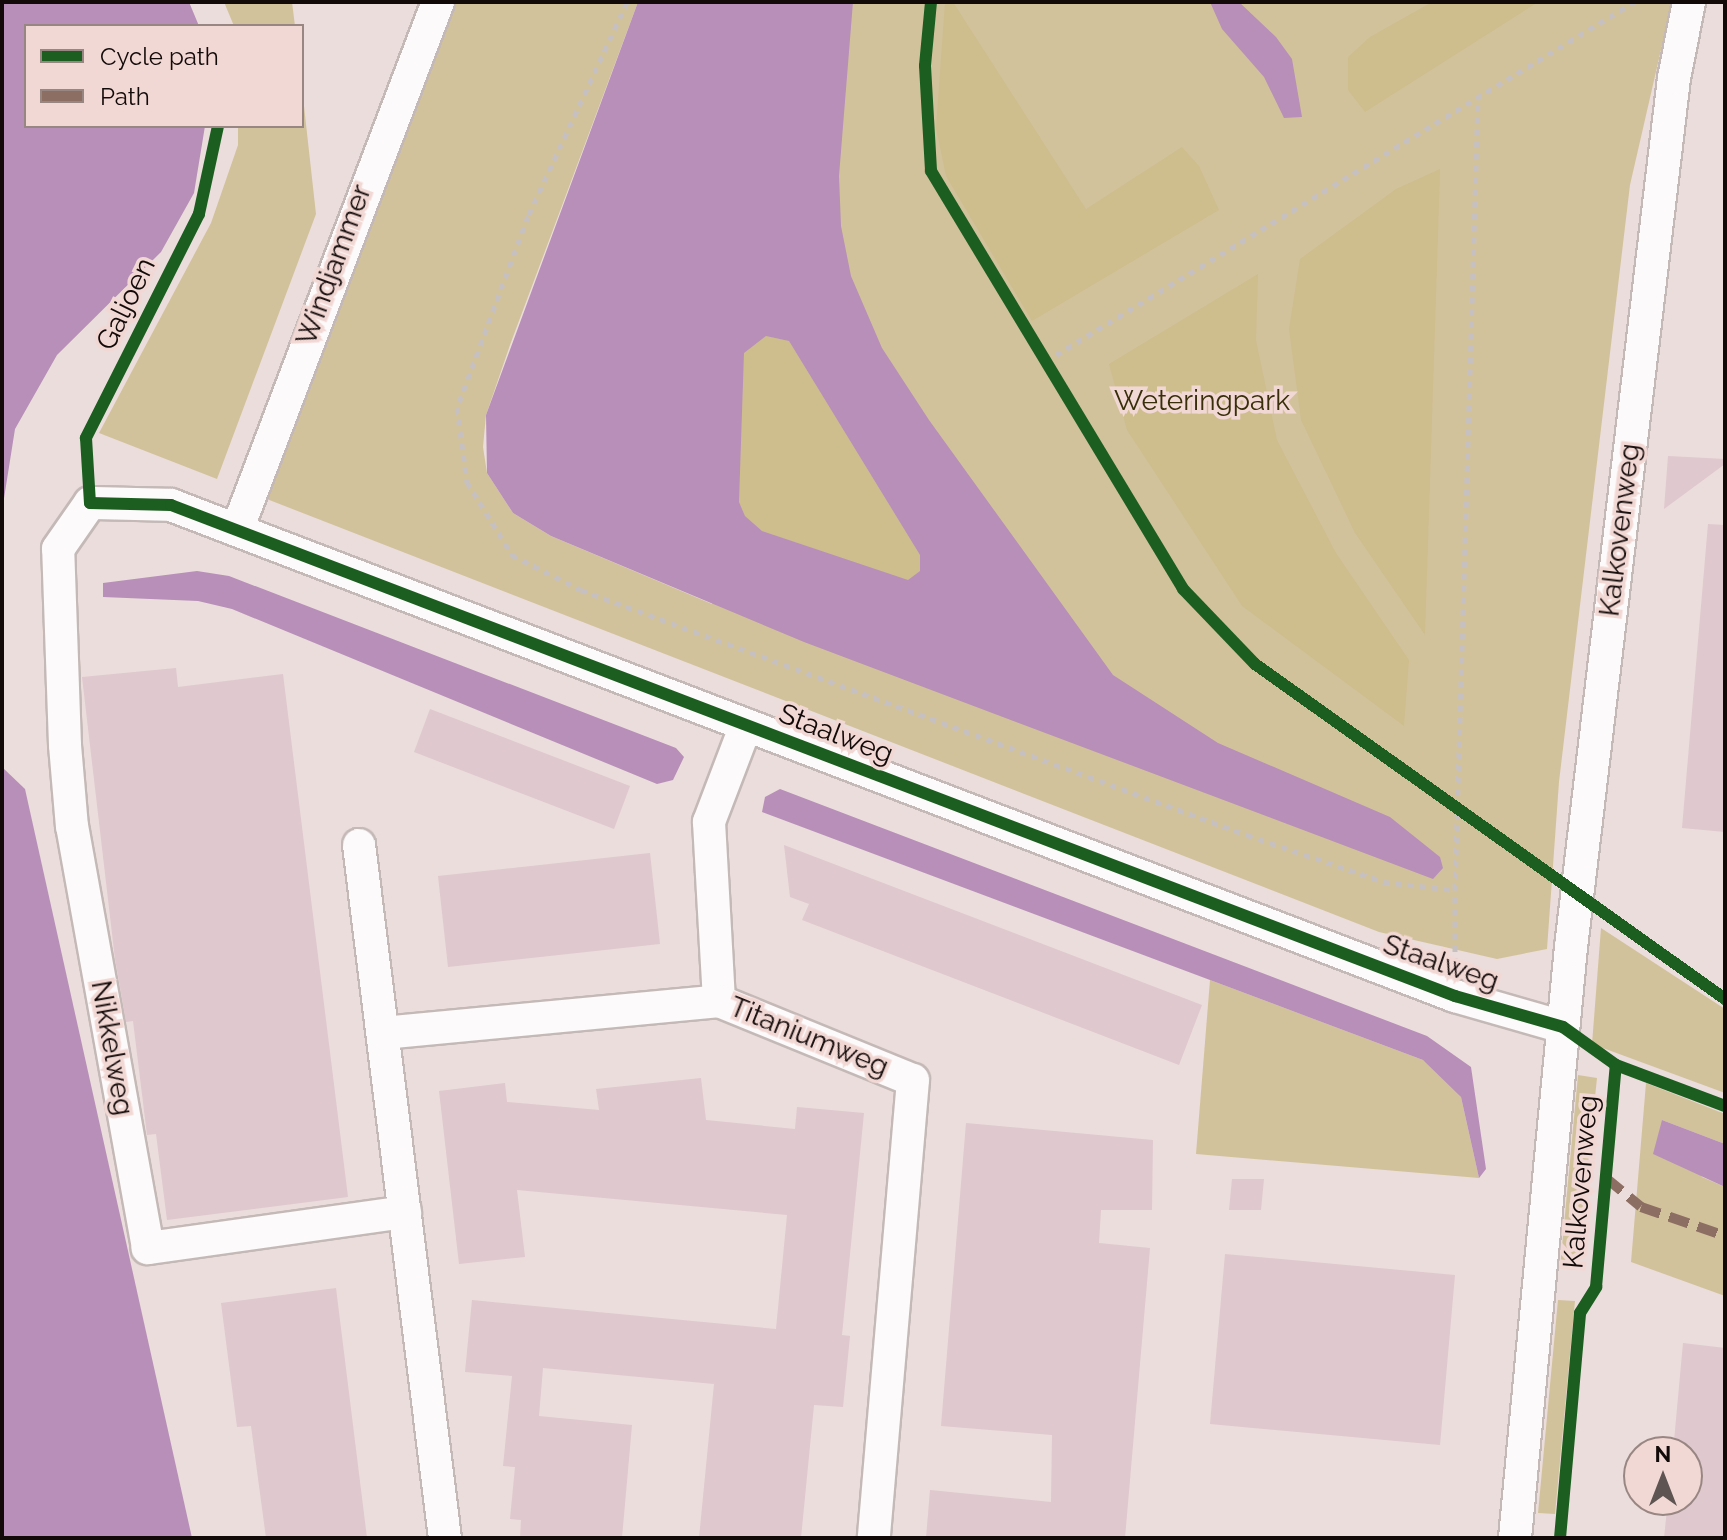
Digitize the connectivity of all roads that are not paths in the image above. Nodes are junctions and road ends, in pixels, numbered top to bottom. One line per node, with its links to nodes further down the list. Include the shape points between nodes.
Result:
1 (438, 2): 3 (street, Windjammer)
2 (1689, 2): 8 (street, Kalkovenweg, via 1674,78)
3 (237, 530): 4 (street, Staalweg, via 171,505 90,503 58,549); 5 (street, Staalweg)
4 (57, 589): 10 (street, Nikkelweg, via 72,827 148,1248)
5 (746, 725): 7 (street, Titaniumweg, via 709,822); 8 (street, Staalweg, via 1455,996)
6 (359, 845): 9 (street)
7 (719, 1001): 9 (street); 12 (street, Titaniumweg, via 913,1080)
8 (1563, 1027): 13 (street, Kalkovenweg)
9 (383, 1033): 10 (street)
10 (405, 1212): 11 (street)
11 (445, 1538)
12 (874, 1538)
13 (1515, 1538)

